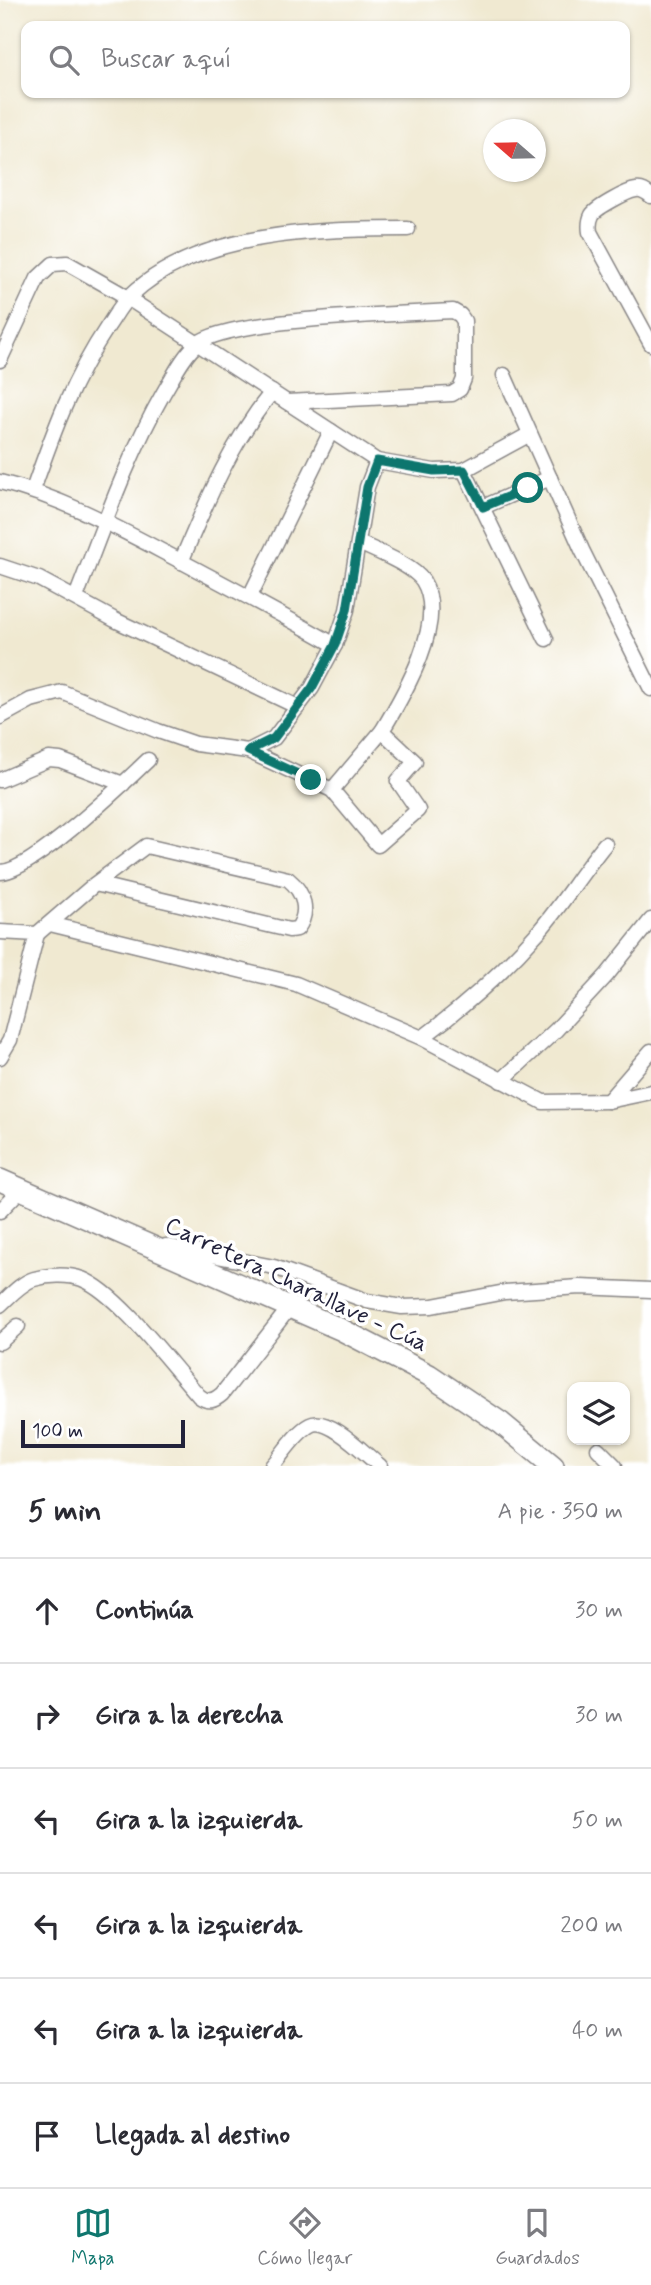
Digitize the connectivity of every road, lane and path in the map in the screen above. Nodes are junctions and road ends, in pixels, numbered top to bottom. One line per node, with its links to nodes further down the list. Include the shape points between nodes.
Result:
1 (651, 196): 5 (street, via 632,190 598,208 589,223)
2 (408, 229): 3 (street, via 298,234 220,247 167,269)
3 (128, 298): 4 (street); 6 (street, via 72,264 53,264 38,278); 16 (street, via 83,366)
4 (197, 343): 8 (street); 9 (street, via 268,324 453,311 464,321 464,379 453,394); 18 (street, via 153,411)
5 (651, 344)
6 (0, 360)
7 (504, 374): 11 (street)
8 (272, 392): 9 (street); 20 (street, via 226,463)
9 (287, 402): 10 (street)
10 (331, 431): 12 (street); 22 (street)
11 (530, 434): 13 (street); 14 (street)
12 (377, 461): 13 (street, via 434,471); 19 (street, via 367,487)
13 (464, 470): 17 (street)
14 (550, 478): 17 (street); 26 (street)
15 (0, 482): 16 (street)
16 (33, 490): 18 (street)
17 (483, 507): 24 (street)
18 (105, 522): 20 (street); 23 (street)
19 (359, 543): 25 (street, via 347,610); 29 (street, via 422,579 431,598 419,663)
20 (181, 562): 22 (street)
21 (0, 566): 23 (street)
22 (250, 596): 25 (street)
23 (76, 597): 27 (street)
24 (546, 639)
25 (335, 645): 27 (street)
26 (651, 689)
27 (298, 707): 30 (street, via 274,738)
28 (0, 717): 30 (street, via 31,700 62,692 196,744)
29 (382, 731): 34 (street); 34 (street, via 415,762 398,781 418,810 378,845)
30 (248, 751): 34 (street)
31 (148, 760): 33 (street)
32 (0, 780): 33 (street, via 49,759)
33 (123, 784): 36 (street, via 37,856)
34 (332, 790)
35 (605, 844): 42 (street, via 542,928 506,967)
36 (0, 872)
37 (95, 884): 37 (street, via 289,930 297,929 304,917 299,890 288,879 146,846); 39 (street)
38 (651, 920): 45 (street, via 556,1030)
39 (50, 924): 41 (street); 42 (street, via 296,984)
40 (0, 932): 41 (street)
41 (37, 934): 44 (street, via 10,1040)
42 (422, 1038): 45 (street)
43 (651, 1051): 47 (street)
44 (0, 1058)
45 (501, 1081): 47 (street, via 543,1102)
46 (651, 1092): 47 (street)
47 (608, 1101)
48 (0, 1180): 49 (highway, Carretera Charallave - Cúa)
49 (21, 1189): 50 (street); 51 (highway, Carretera Charallave - Cúa)
50 (0, 1211)
51 (156, 1249): 52 (street, via 170,1246 247,1260 368,1301 402,1307 505,1292 580,1287); 54 (highway, Carretera Charallave - Cúa)
52 (651, 1290)
53 (0, 1305): 54 (street, via 33,1279 82,1279 113,1299 199,1396 209,1401 222,1395)
54 (290, 1307): 60 (highway, Carretera Charallave - Cúa, via 429,1375 501,1423)
55 (18, 1326): 56 (street)
56 (0, 1342)
57 (598, 1449): 61 (street)
58 (272, 1466): 59 (street, via 303,1430 321,1423)
59 (380, 1466)
60 (553, 1466)
61 (615, 1466)

